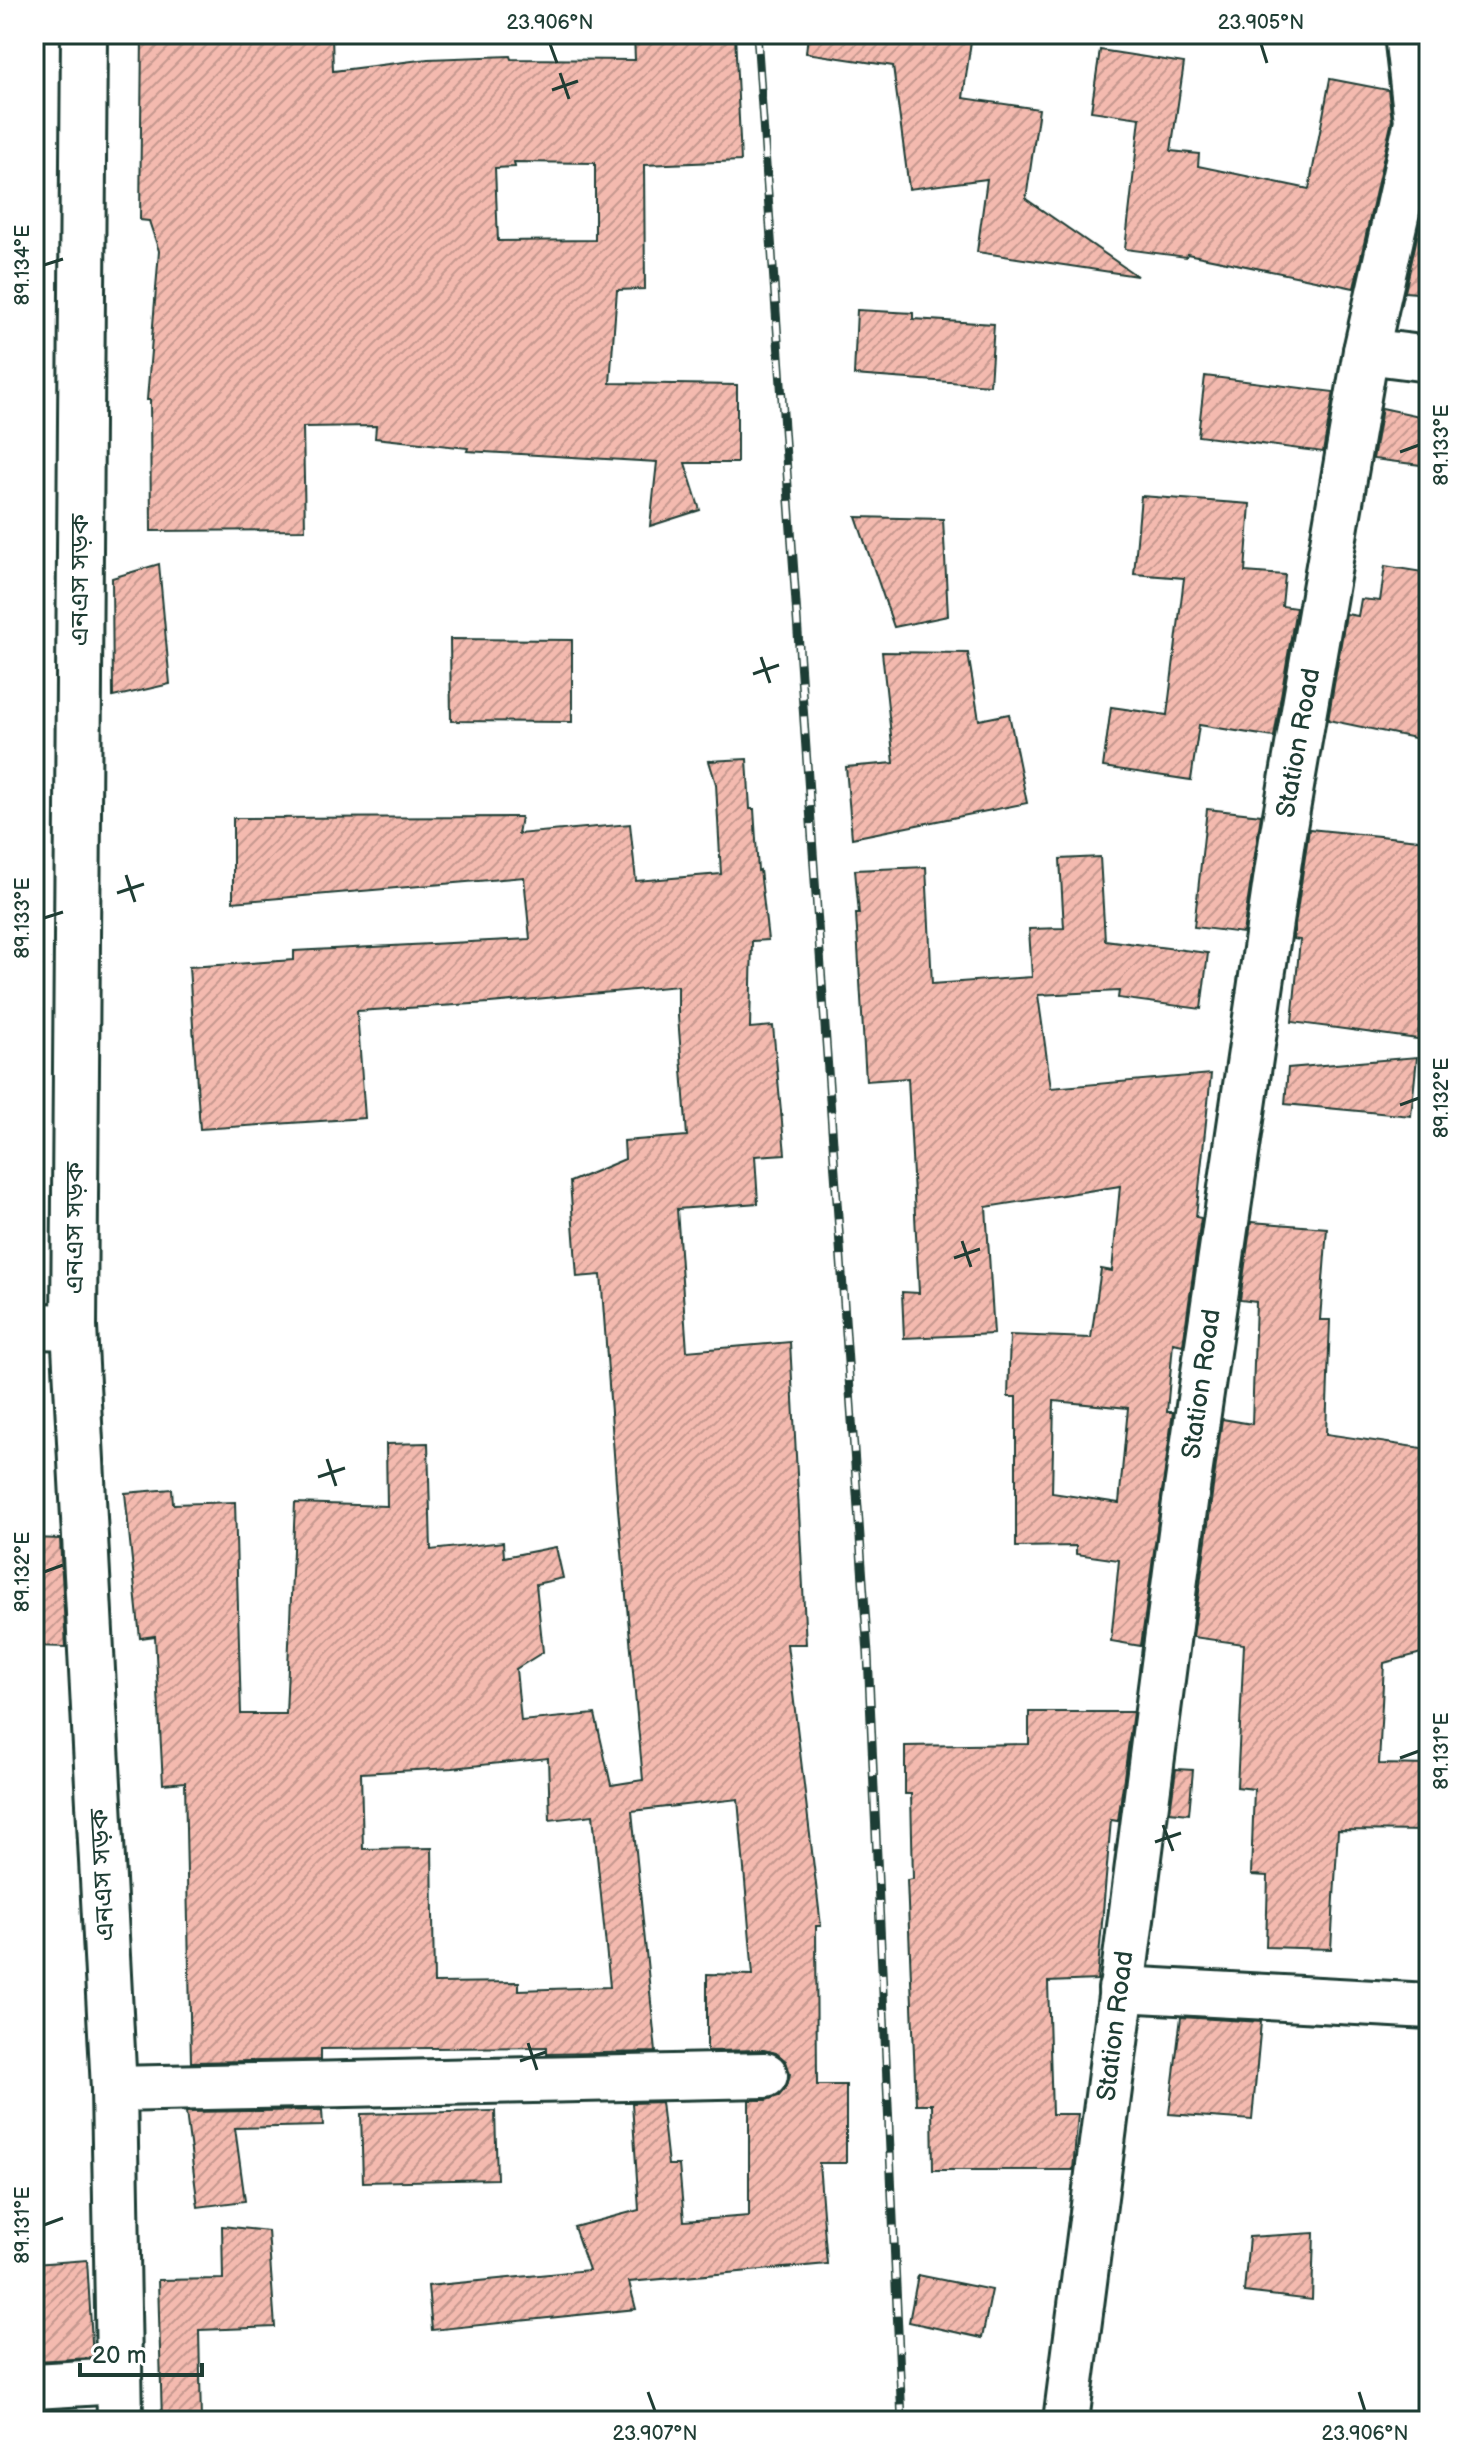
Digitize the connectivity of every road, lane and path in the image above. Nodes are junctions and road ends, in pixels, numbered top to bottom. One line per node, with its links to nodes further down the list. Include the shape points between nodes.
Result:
1 (84, 34): 6 (street, এনএস সড়ক)
2 (1407, 34): 3 (street, Station Road)
3 (1423, 121): 4 (street, Station Road)
4 (1366, 351): 5 (street); 7 (street, Station Road, via 1283,833 1185,1502)
5 (1429, 359)
6 (54, 1327): 10 (street, এনএস সড়ক)
7 (1121, 1989): 8 (street); 13 (street, Station Road)
8 (1429, 2006)
9 (765, 2075): 10 (street)
10 (114, 2089): 12 (street, এনএস সড়ক)
11 (34, 2386): 12 (street)
12 (119, 2401)
13 (1066, 2421)

